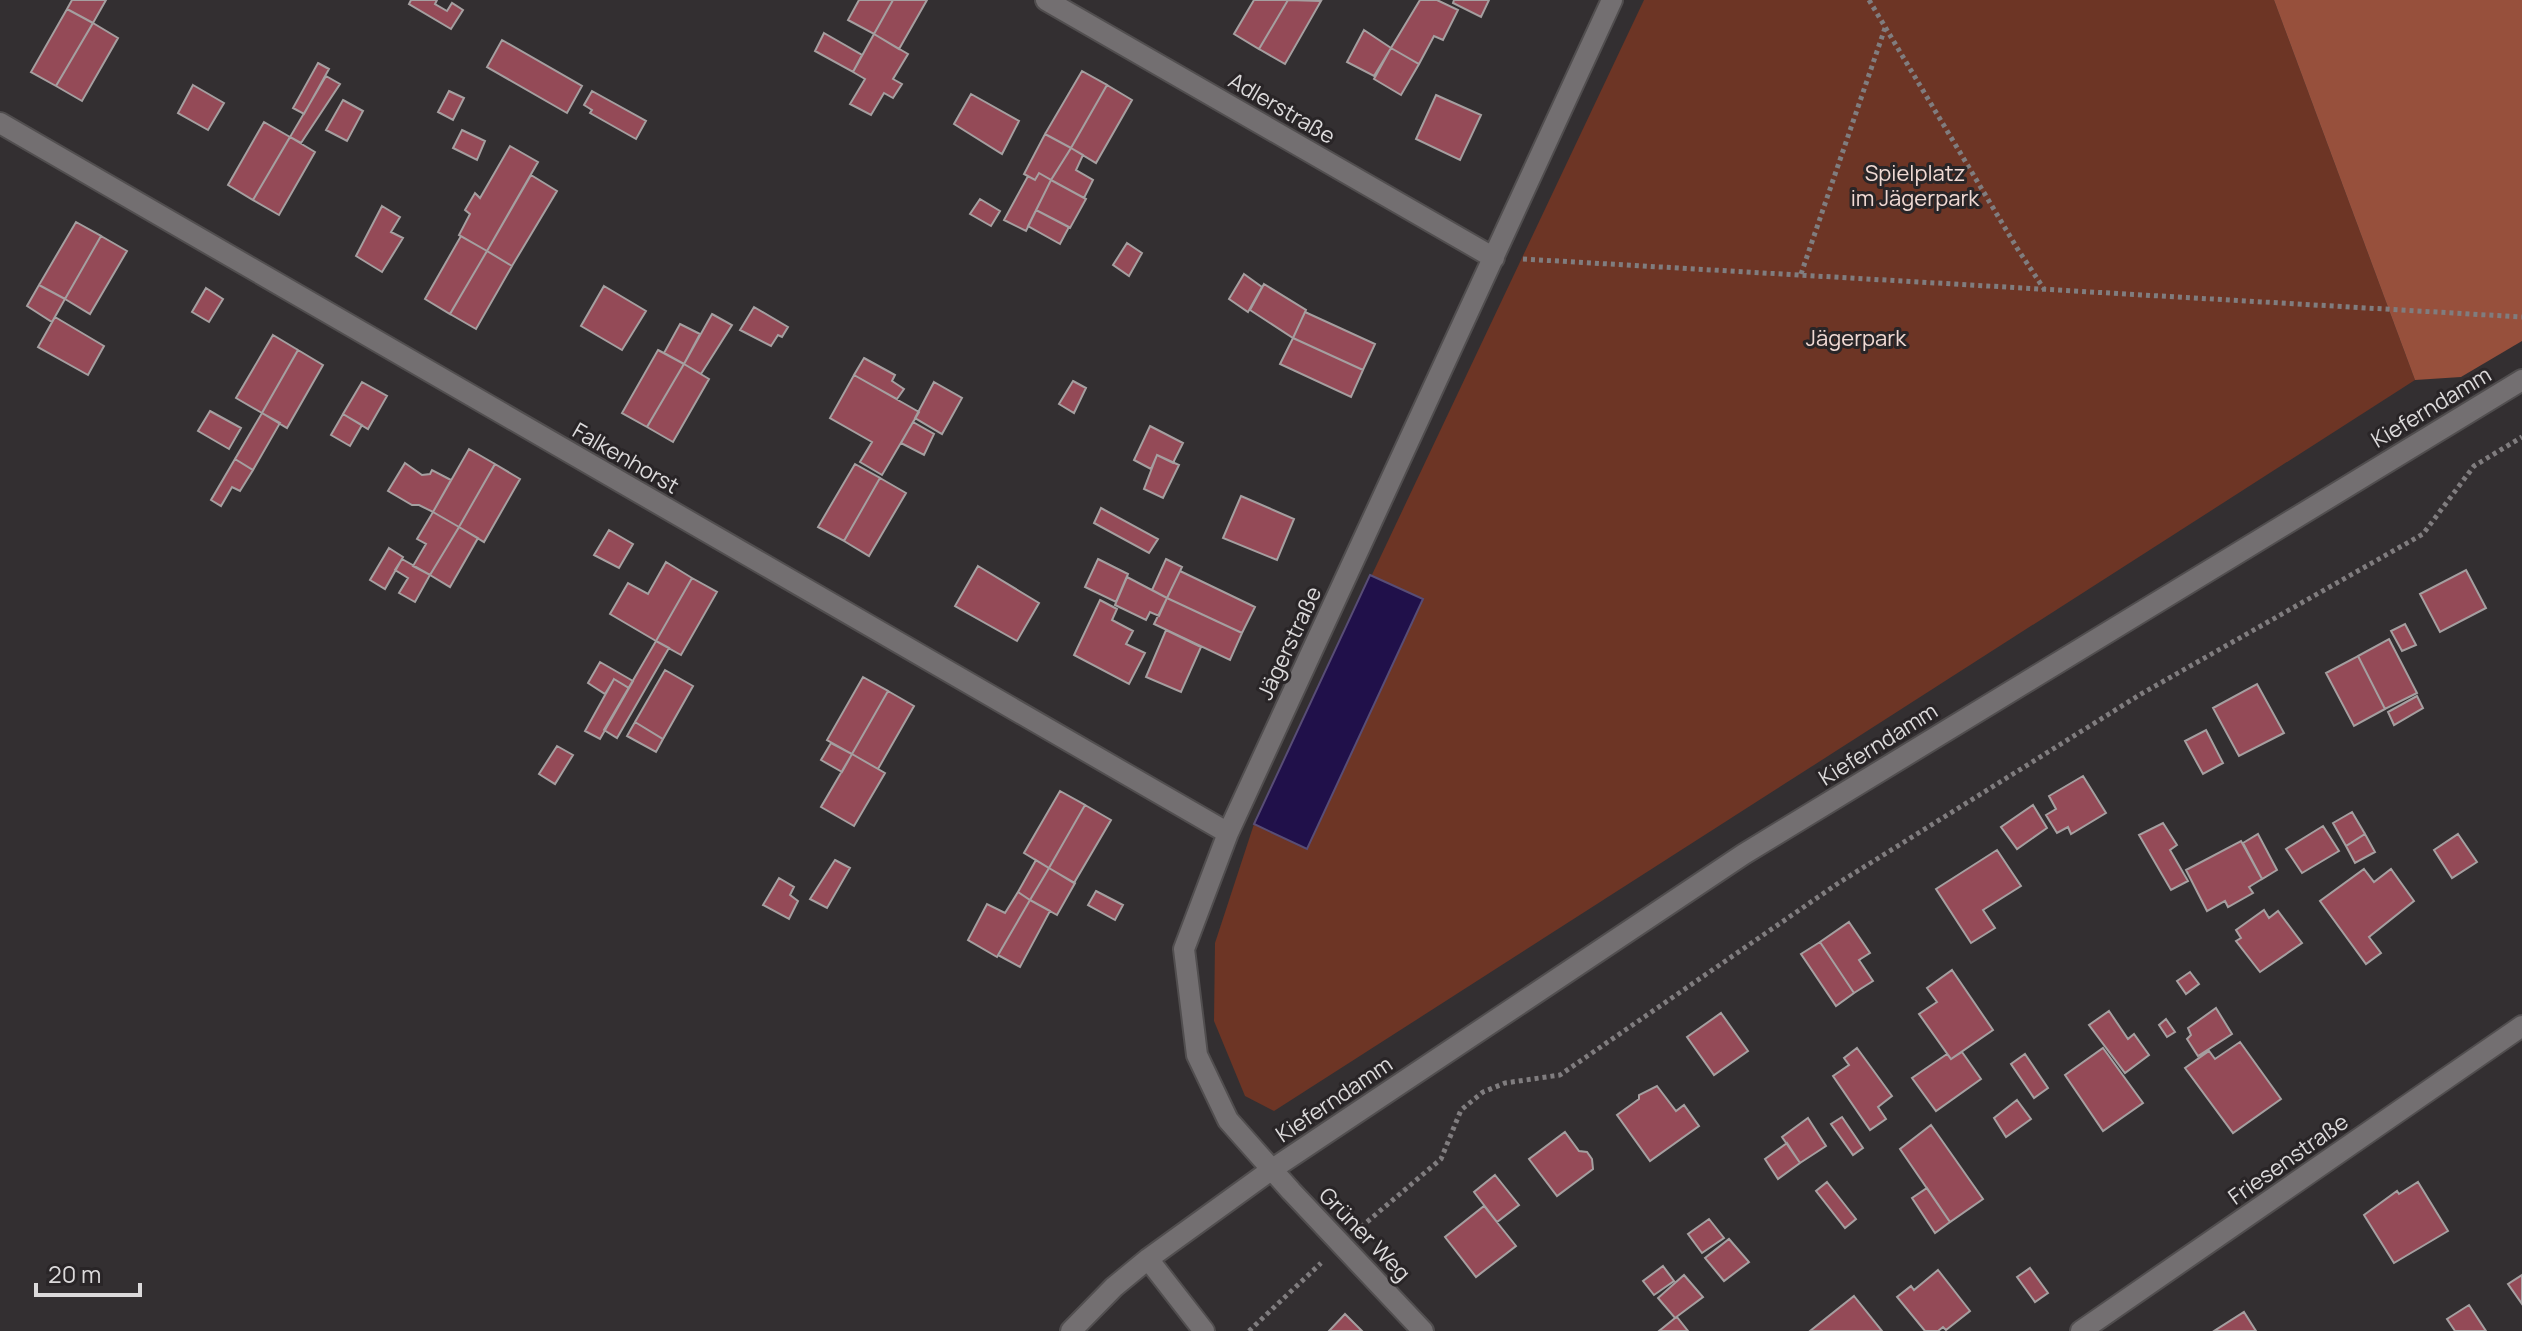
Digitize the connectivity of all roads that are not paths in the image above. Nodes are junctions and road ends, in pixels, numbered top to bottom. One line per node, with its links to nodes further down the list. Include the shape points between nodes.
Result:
1 (1046, 0): 4 (street, Adlerstraße)
2 (1612, 0): 4 (street, Jägerstraße)
3 (0, 123): 6 (street, Falkenhorst)
4 (1494, 258): 6 (street, Jägerstraße)
5 (2522, 380): 8 (street, Kieferndamm, via 1744,854)
6 (1228, 833): 8 (street, Jägerstraße, via 1184,949 1197,1055 1228,1120)
7 (2522, 1026): 13 (street, Friesenstraße)
8 (1271, 1170): 9 (street); 12 (street, Grüner Weg)
9 (1148, 1259): 10 (street); 11 (street)
10 (1071, 1331)
11 (1204, 1331)
12 (1423, 1331)
13 (2081, 1331)

